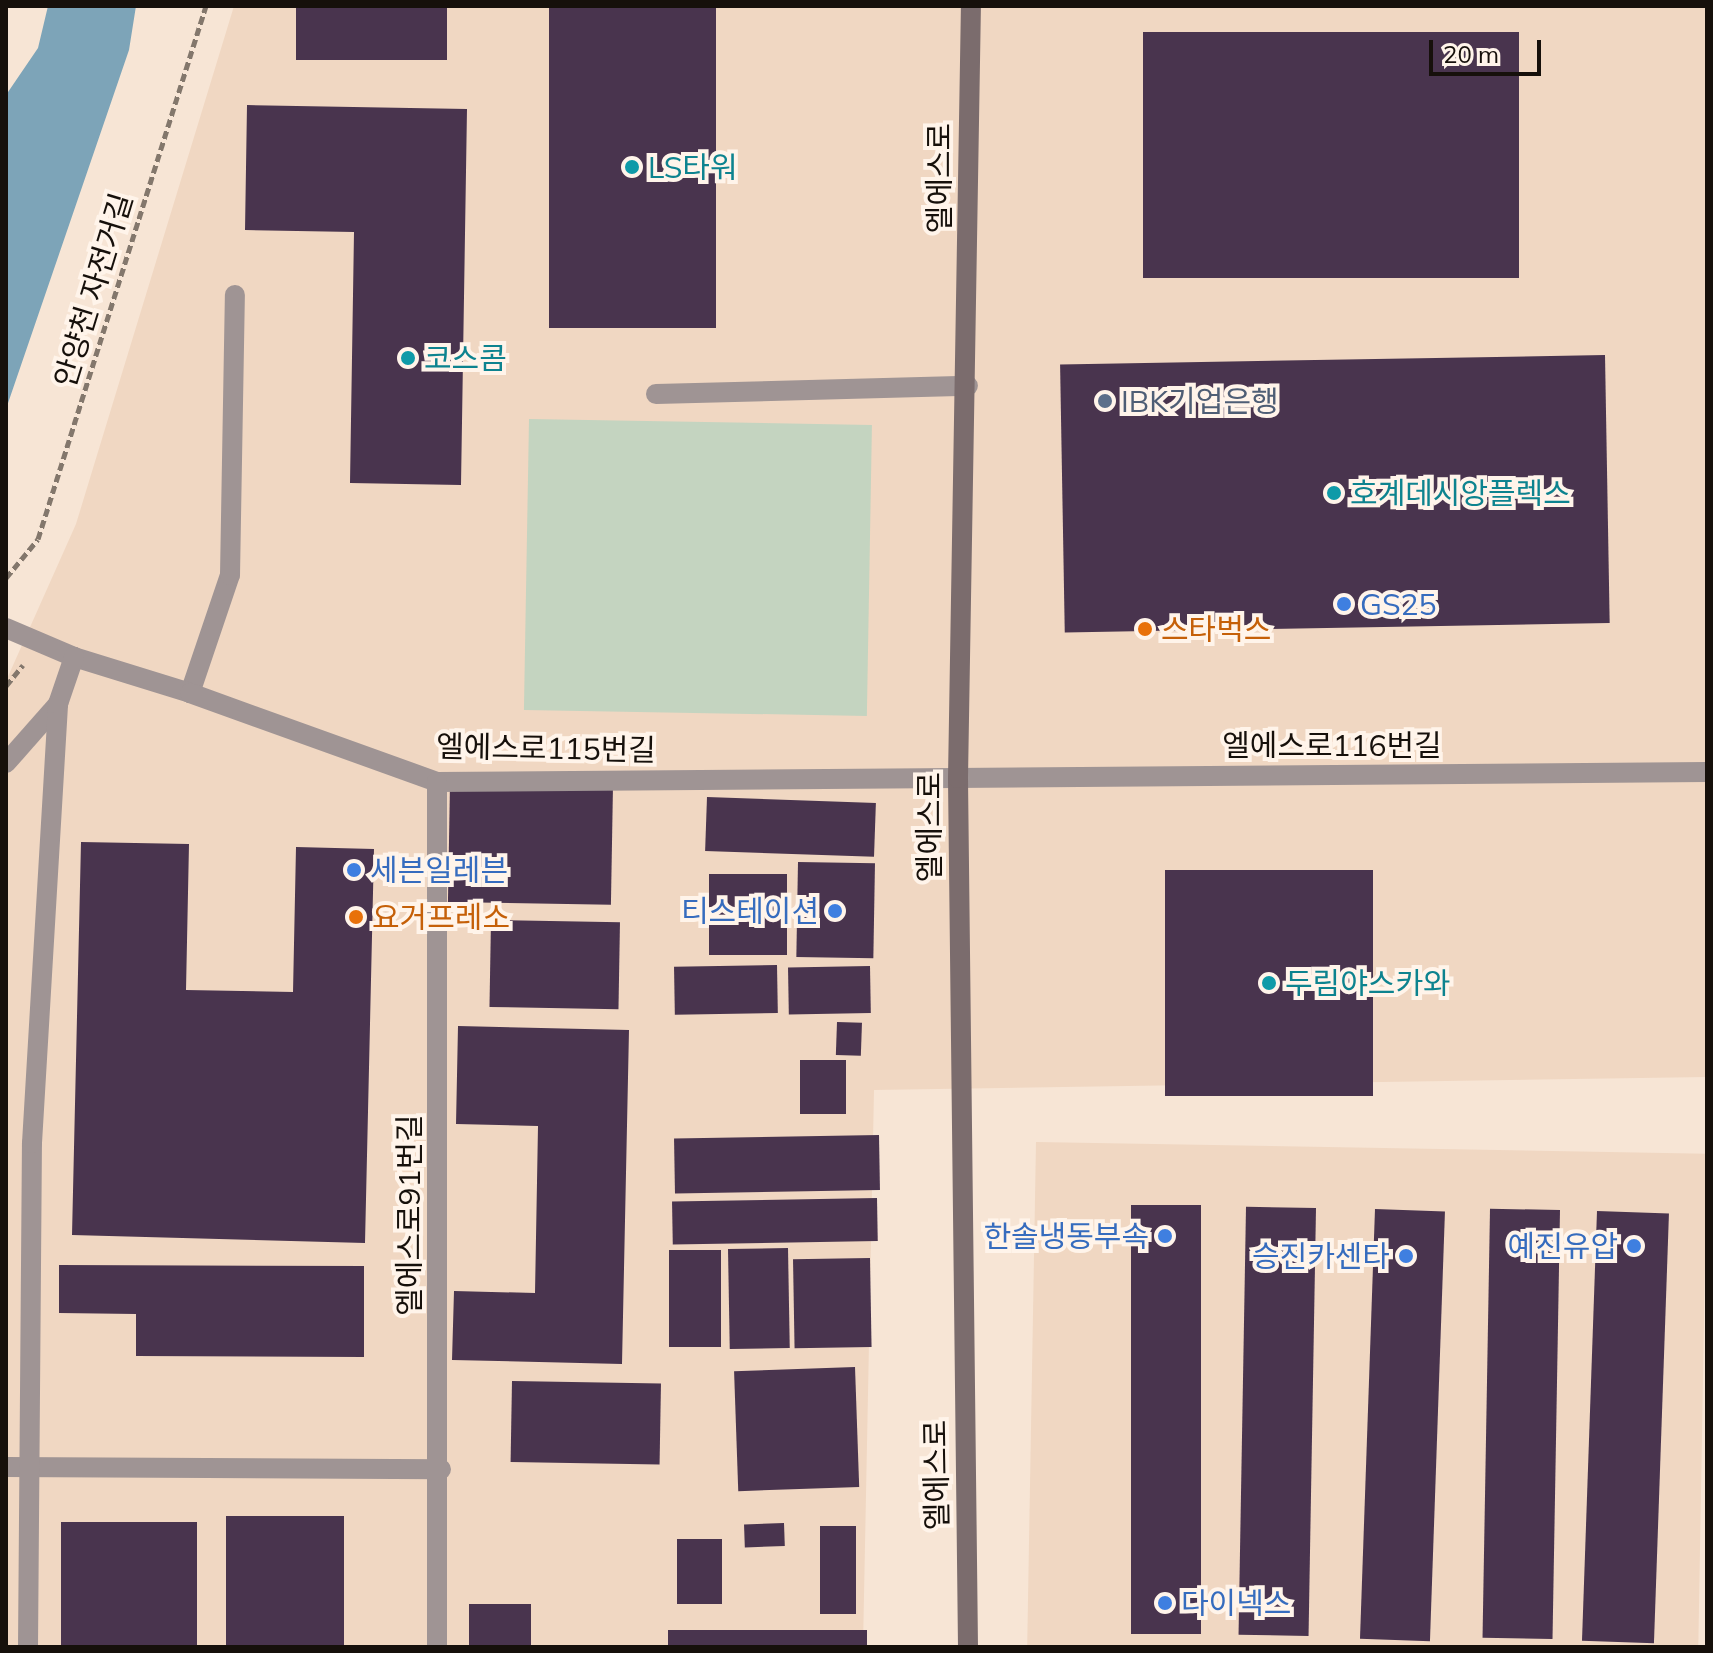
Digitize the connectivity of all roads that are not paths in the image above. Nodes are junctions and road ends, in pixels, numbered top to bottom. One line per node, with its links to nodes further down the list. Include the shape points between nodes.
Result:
1 (971, 6): 3 (street, 엘에스로)
2 (235, 295): 7 (street, via 230,575)
3 (968, 386): 4 (street); 11 (street, 엘에스로)
4 (656, 394)
5 (10, 630): 6 (street, 엘에스로115번길)
6 (74, 657): 7 (street, 엘에스로115번길); 8 (street)
7 (190, 693): 12 (street, 엘에스로115번길)
8 (58, 704): 9 (street); 14 (street, via 32,1143)
9 (6, 763)
10 (1707, 772): 11 (street, 엘에스로116번길)
11 (958, 778): 12 (street, 엘에스로115번길); 18 (street, 엘에스로)
12 (437, 782): 15 (street, 엘에스로91번길)
13 (6, 1467): 14 (street)
14 (30, 1467): 15 (street); 16 (street)
15 (441, 1469): 17 (street, 엘에스로91번길)
16 (28, 1647)
17 (437, 1647)
18 (968, 1647)

